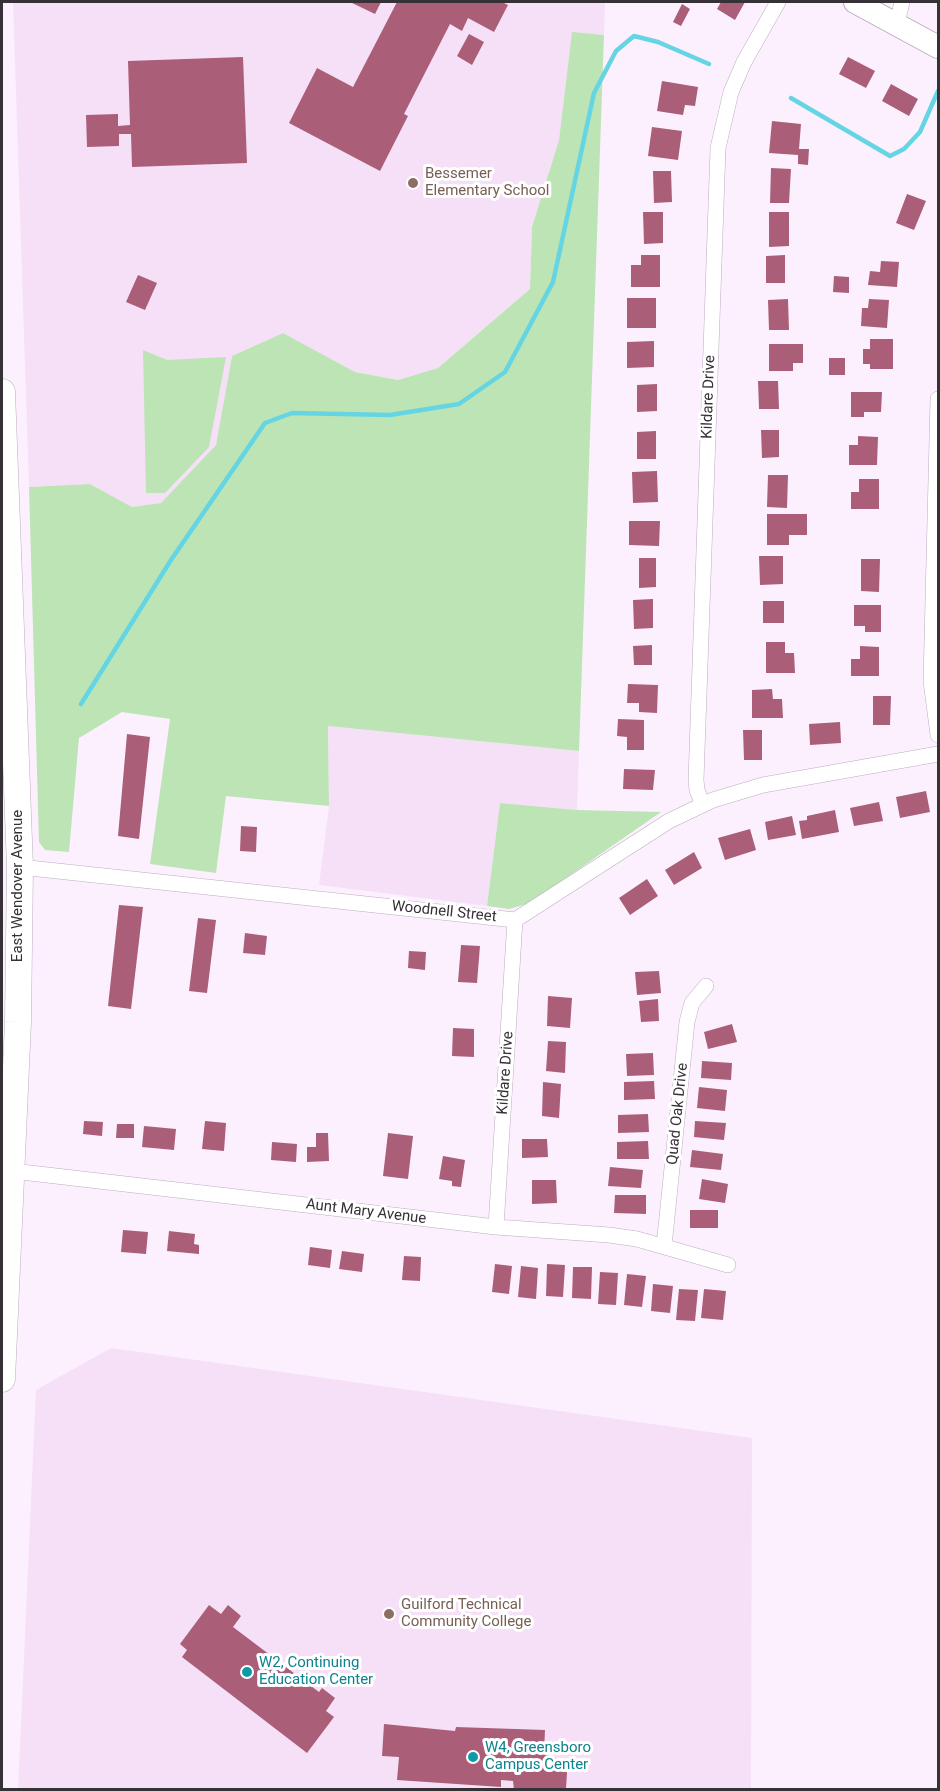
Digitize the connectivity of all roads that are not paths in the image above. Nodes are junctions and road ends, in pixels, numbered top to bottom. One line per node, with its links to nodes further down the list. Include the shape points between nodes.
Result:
1 (778, 2): 10 (street, Kildare Drive, via 730,93 718,148 696,780)
2 (855, 2): 4 (main road)
3 (902, 2): 4 (street)
4 (897, 24): 5 (main road)
5 (939, 47)
6 (2, 392): 11 (highway, East Wendover Avenue)
7 (939, 399): 8 (street, via 931,681)
8 (939, 735)
9 (939, 754): 10 (street, Woodnell Street, via 763,785)
10 (703, 805): 12 (street, Woodnell Street, via 669,821)
11 (20, 867): 12 (street, Woodnell Street); 14 (highway, East Wendover Avenue, via 18,1022)
12 (515, 920): 15 (street, Kildare Drive)
13 (706, 986): 16 (street, Quad Oak Drive, via 692,1002 687,1022)
14 (6, 1170): 15 (street, Aunt Mary Avenue); 18 (highway, East Wendover Avenue)
15 (496, 1227): 16 (street, Aunt Mary Avenue, via 609,1235)
16 (664, 1246): 17 (street, Aunt Mary Avenue)
17 (728, 1265)
18 (2, 1379)

